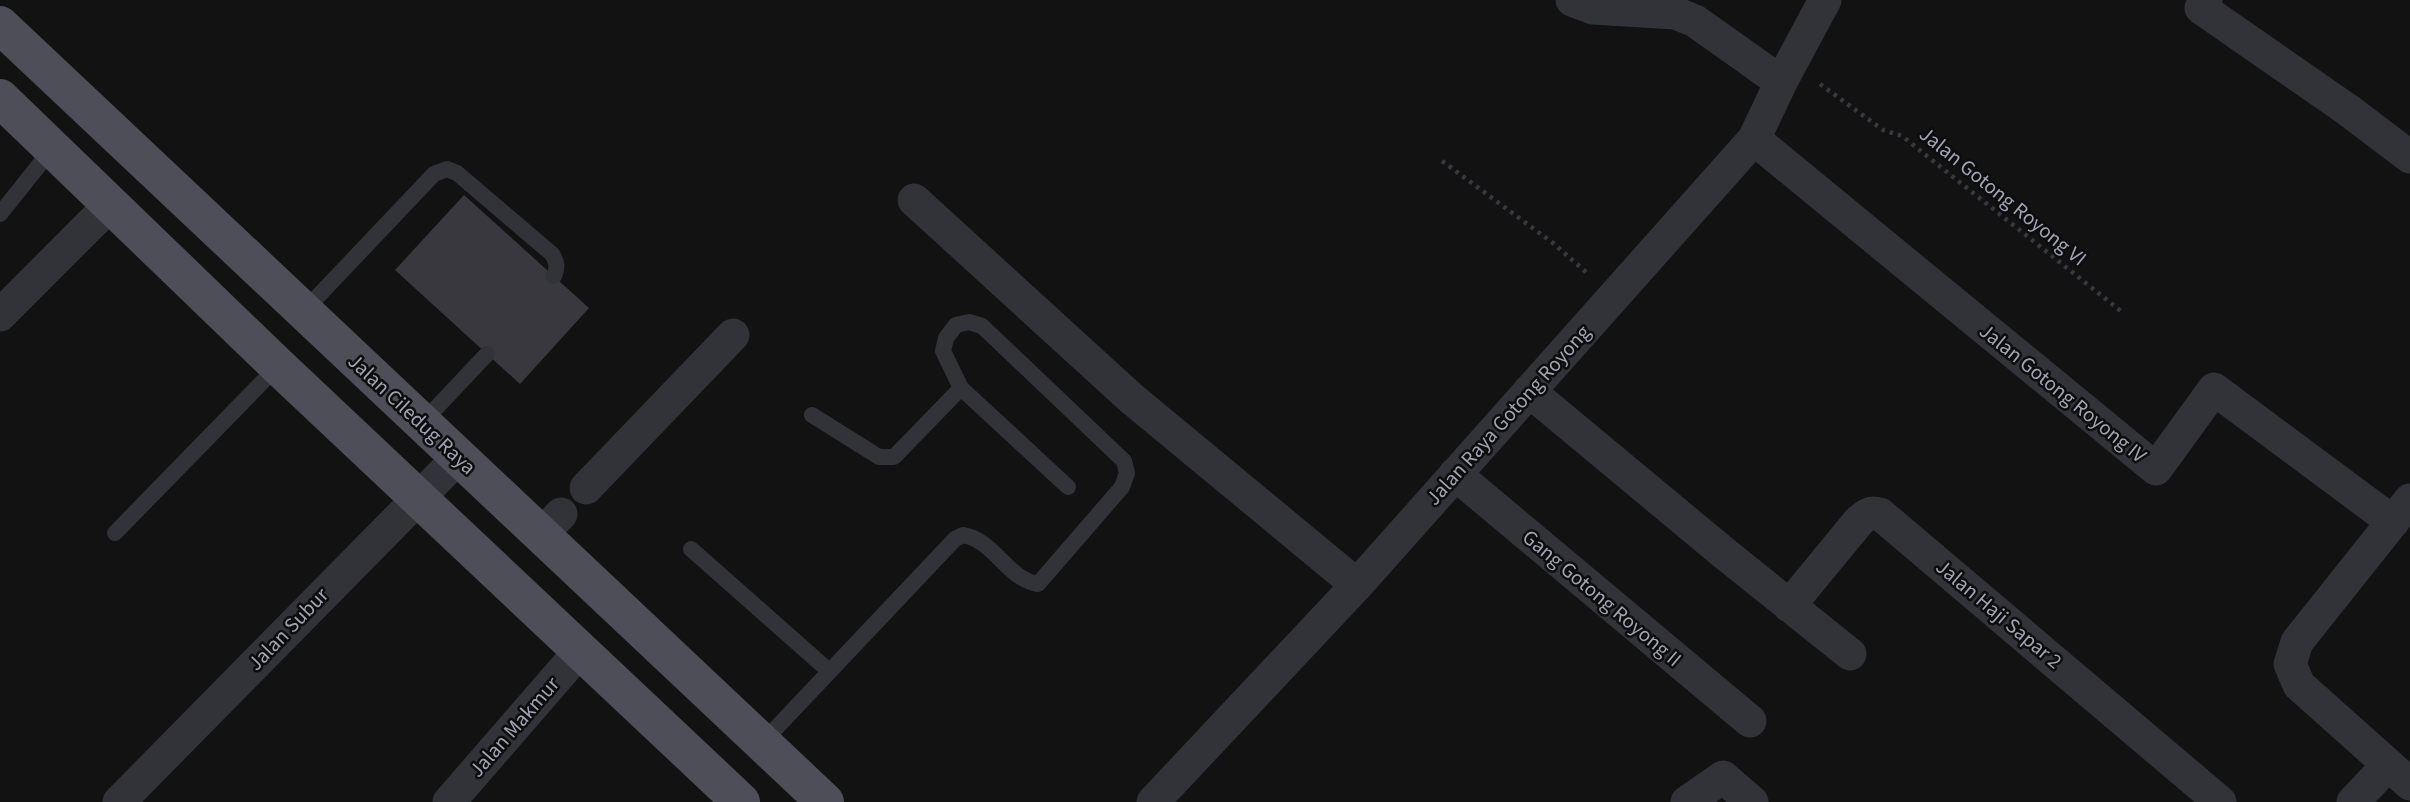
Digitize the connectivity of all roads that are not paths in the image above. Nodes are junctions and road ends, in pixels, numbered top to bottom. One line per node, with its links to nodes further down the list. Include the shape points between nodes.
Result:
1 (1572, 0): 5 (street, via 1593,8 1675,13)
2 (1825, 0): 5 (street, Jalan Raya Gotong Royong)
3 (2206, 0): 9 (street, via 2201,8)
4 (0, 25): 14 (main road, Jalan Ciledug Raya)
5 (1786, 72): 7 (street, Jalan Raya Gotong Royong)
6 (0, 98): 8 (main road)
7 (1754, 139): 20 (street, Jalan Raya Gotong Royong); 29 (street, Jalan Gotong Royong IV, via 2156,469 2214,389)
8 (52, 149): 11 (main road); 12 (lane)
9 (2408, 154)
10 (914, 200): 32 (street, via 1130,398)
11 (110, 205): 15 (street); 18 (main road)
12 (0, 214)
13 (554, 276): 14 (lane, via 557,261 552,254 447,169 434,174)
14 (303, 312): 18 (main road); 22 (main road, Jalan Ciledug Raya)
15 (0, 316)
16 (733, 335): 27 (street)
17 (487, 354): 22 (lane)
18 (271, 360): 24 (main road); 30 (lane)
19 (961, 388): 21 (lane, via 894,457 879,457); 26 (lane); 36 (lane, via 943,351 956,325 969,322 982,327 1124,461 1127,473 1122,486 1038,584 1026,582 975,537 955,539)
20 (1529, 391): 25 (street, Jalan Raya Gotong Royong); 33 (street)
21 (812, 415)
22 (422, 423): 23 (main road, Jalan Ciledug Raya); 24 (main road)
23 (458, 457): 28 (street, Jalan Subur); 38 (main road, Jalan Ciledug Raya, via 551,525)
24 (382, 465): 28 (main road)
25 (1455, 474): 32 (street, Jalan Raya Gotong Royong); 37 (street, Gang Gotong Royong II)
26 (1068, 487)
27 (586, 488)
28 (418, 499): 34 (main road); 40 (street, Jalan Subur)
29 (2402, 511): 39 (street, via 2297,642 2290,663 2299,685)
30 (115, 533)
31 (691, 549): 36 (lane)
32 (1357, 585): 44 (street, Jalan Raya Gotong Royong)
33 (1789, 606): 35 (street); 47 (street, Jalan Haji Sapar 2, via 1859,521 1867,514 1880,514)
34 (580, 651): 41 (street, Jalan Makmur); 42 (main road)
35 (1850, 653)
36 (829, 671): 38 (lane)
37 (1750, 721)
38 (762, 743): 43 (main road, Jalan Ciledug Raya)
39 (2399, 775): 48 (street)
40 (119, 802)
41 (449, 802)
42 (741, 802)
43 (825, 802)
44 (1153, 802)
45 (1687, 802): 46 (street, via 1723,777)
46 (1752, 802)
47 (2220, 802)
48 (2353, 802)

